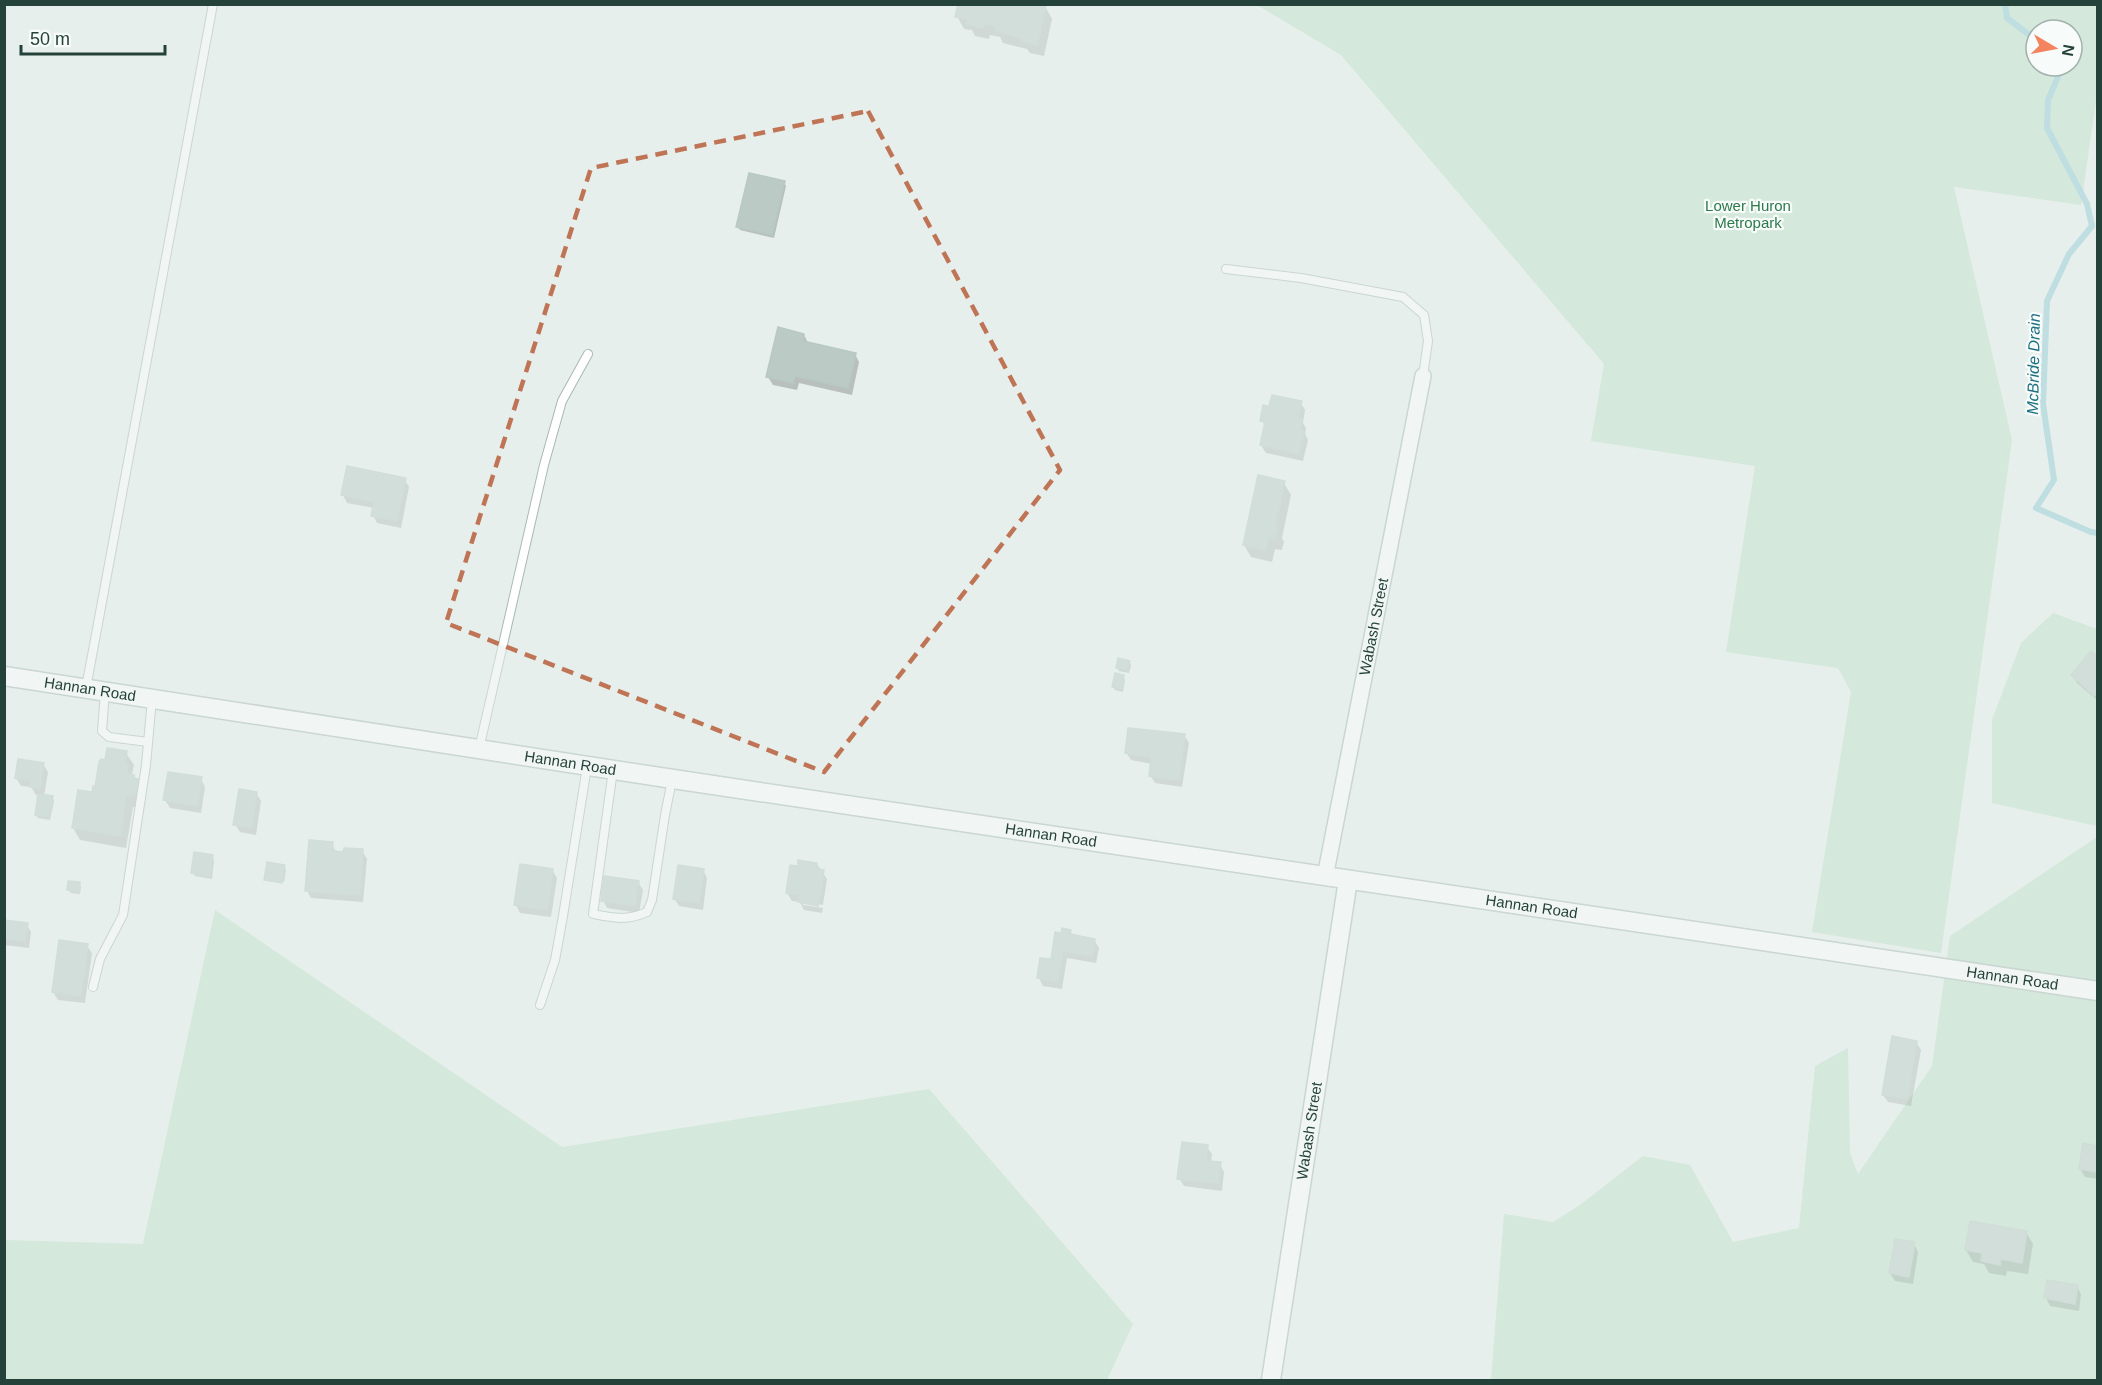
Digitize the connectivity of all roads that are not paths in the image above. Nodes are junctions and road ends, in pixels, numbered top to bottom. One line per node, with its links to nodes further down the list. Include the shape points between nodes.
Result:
1 (213, 4): 6 (lane)
2 (1226, 268): 4 (lane, via 1403,297 1424,315 1428,341)
3 (588, 354): 10 (lane, via 562,401 544,465)
4 (1423, 376): 14 (street, Wabash Street)
5 (4, 676): 6 (street, Hannan Road)
6 (86, 688): 7 (street, Hannan Road)
7 (105, 692): 8 (street, Hannan Road); 9 (lane, via 102,731 109,737)
8 (152, 699): 9 (lane); 10 (street, Hannan Road)
9 (148, 742): 16 (lane, via 123,915 100,959)
10 (479, 748): 11 (street, Hannan Road)
11 (587, 765): 12 (street, Hannan Road); 18 (lane, via 555,960)
12 (614, 770): 13 (street, Hannan Road); 13 (lane, via 593,914 611,918 633,918 646,912 652,900)
13 (673, 779): 14 (street, Hannan Road)
14 (1325, 877): 15 (street, Hannan Road)
15 (1348, 880): 17 (street, Hannan Road); 19 (street, Wabash Street)
16 (93, 987)
17 (2097, 991)
18 (540, 1005)
19 (1270, 1380)

